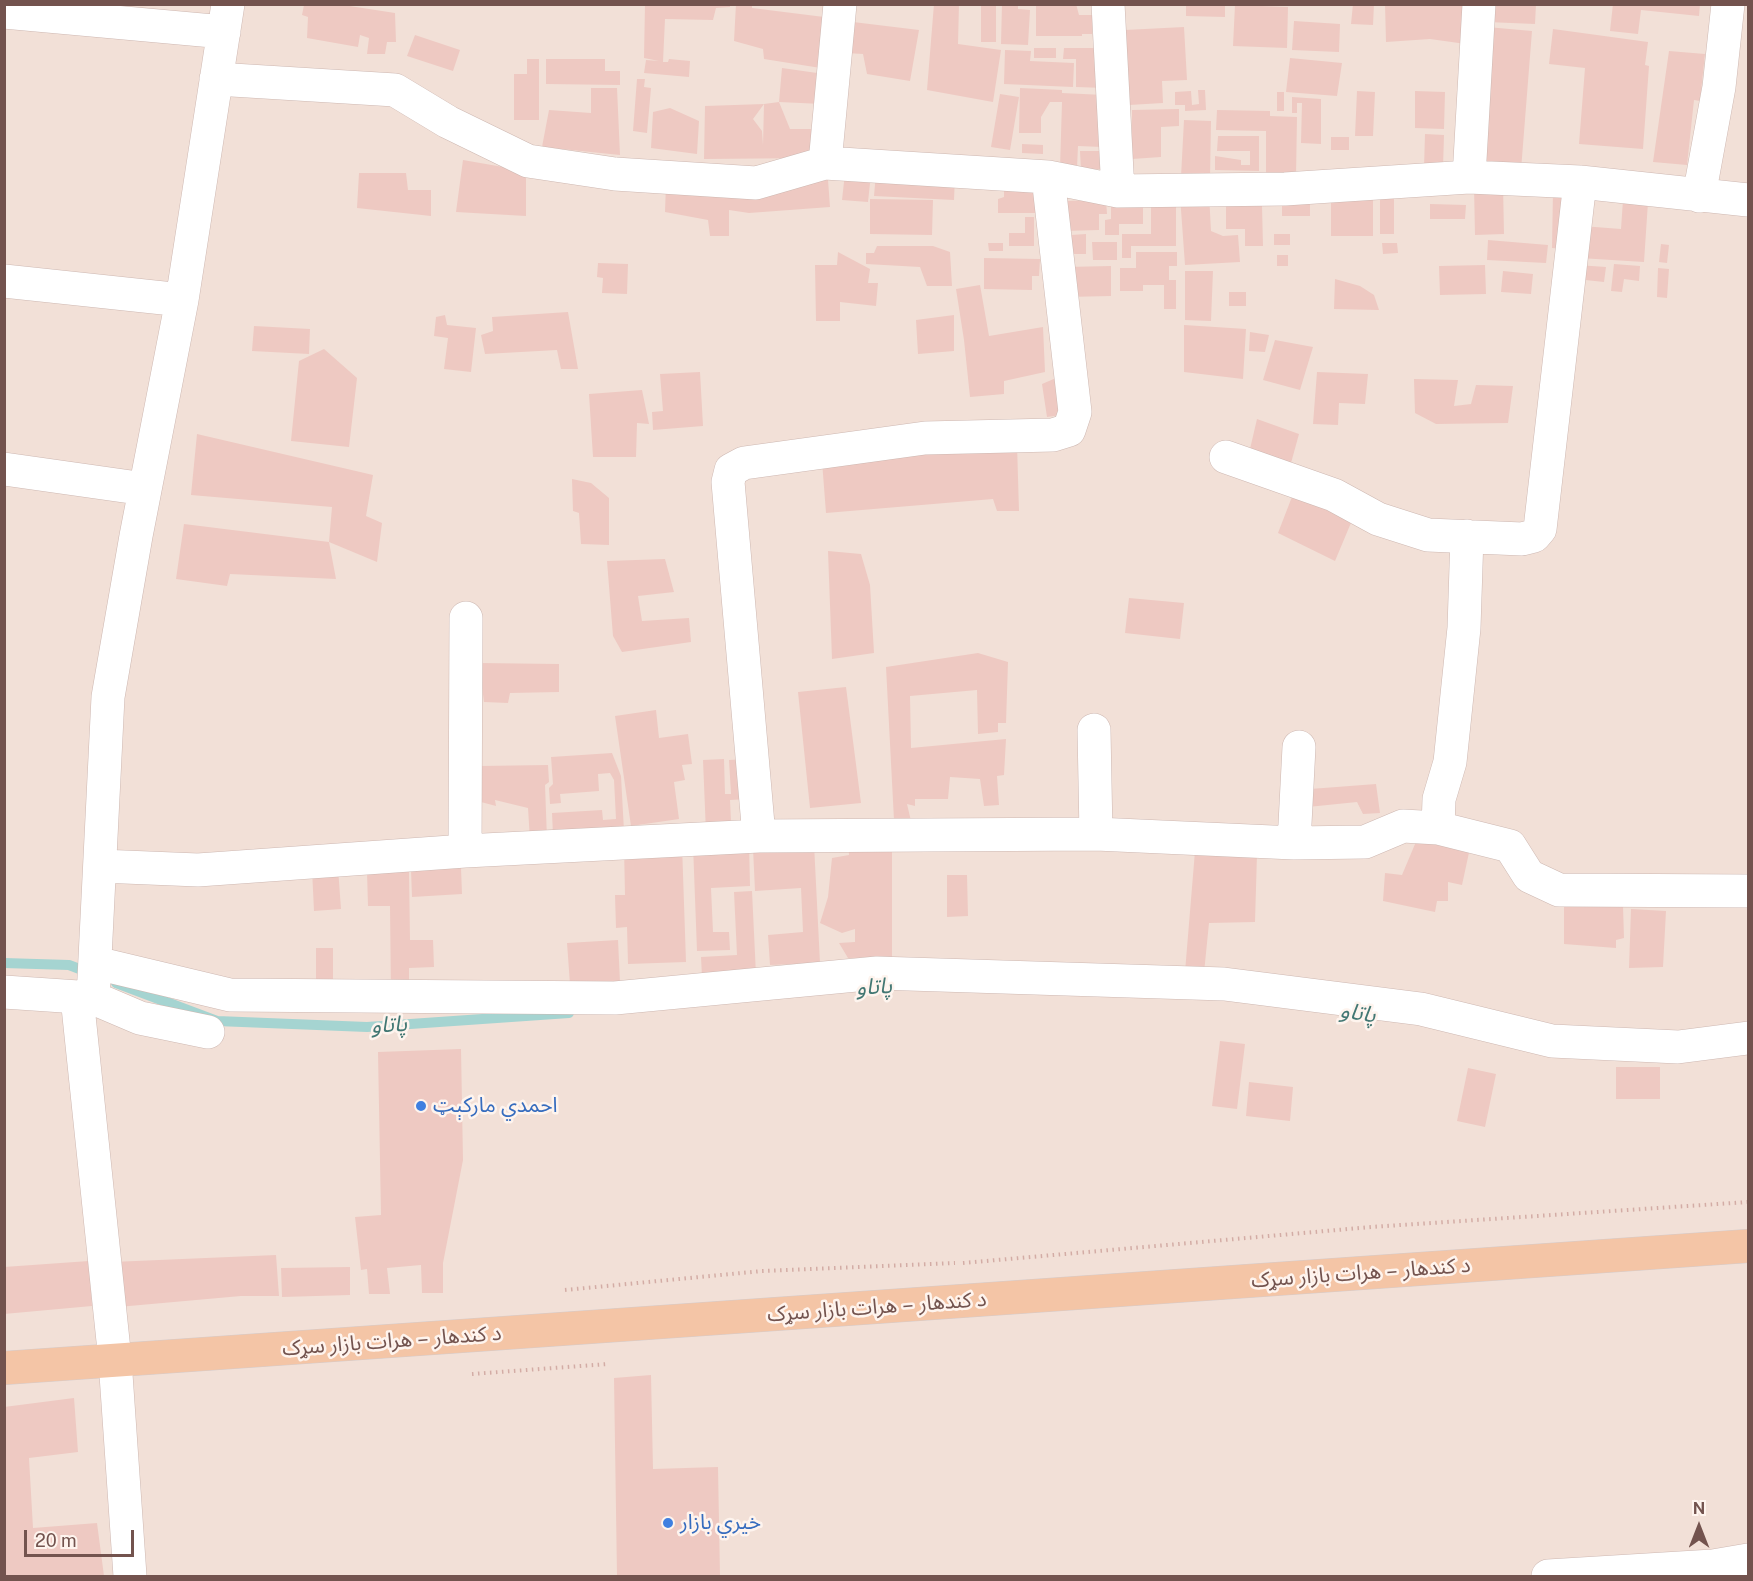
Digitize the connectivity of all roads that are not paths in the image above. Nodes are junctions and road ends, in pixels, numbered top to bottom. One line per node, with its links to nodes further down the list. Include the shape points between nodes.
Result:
1 (840, 4): 8 (street)
2 (1108, 4): 12 (street)
3 (1479, 4): 10 (street)
4 (1728, 4): 13 (street, via 1719,87)
5 (4, 12): 6 (street)
6 (226, 18): 7 (street)
7 (216, 79): 8 (street, via 395,90 448,122 528,161 615,174 756,183); 16 (street)
8 (825, 163): 9 (street)
9 (1048, 177): 12 (street); 26 (street, via 1075,412 1069,430 1053,435 926,438 744,463 731,470 728,482)
10 (1469, 177): 11 (street); 12 (street, via 1285,189)
11 (1580, 182): 13 (street); 20 (street, via 1540,529 1534,536 1522,539)
12 (1118, 191)
13 (1699, 196): 14 (street)
14 (1749, 200)
15 (4, 281): 16 (street)
16 (183, 300): 19 (street)
17 (1226, 457): 20 (street, via 1334,495 1378,519 1428,535)
18 (4, 469): 19 (street)
19 (145, 489): 29 (street, via 108,697)
20 (1467, 536): 24 (street, via 1464,628 1450,762 1439,799)
21 (466, 618): 28 (street)
22 (1094, 730): 25 (street)
23 (1299, 747): 27 (street)
24 (1438, 828): 27 (street, via 1403,826 1365,842); 30 (street, via 1510,846 1529,876 1559,890)
25 (1096, 834): 26 (street); 27 (street)
26 (759, 836): 28 (street)
27 (1294, 843)
28 (465, 851): 29 (street, via 198,870)
29 (100, 866): 31 (street)
30 (1749, 891)
31 (92, 984): 32 (street); 33 (street, via 140,1018); 34 (street, via 230,995 615,998 877,973 1224,984 1421,1009 1552,1041 1678,1047); 36 (street)
32 (4, 992)
33 (208, 1032)
34 (1749, 1038)
35 (1749, 1246): 36 (main road, د کندهار – هرات بازار سړک)
36 (115, 1360): 37 (main road, د کندهار – هرات بازار سړک); 39 (street)
37 (4, 1368)
38 (1749, 1560): 40 (street, via 1713,1566)
39 (130, 1576)
40 (1548, 1576)

